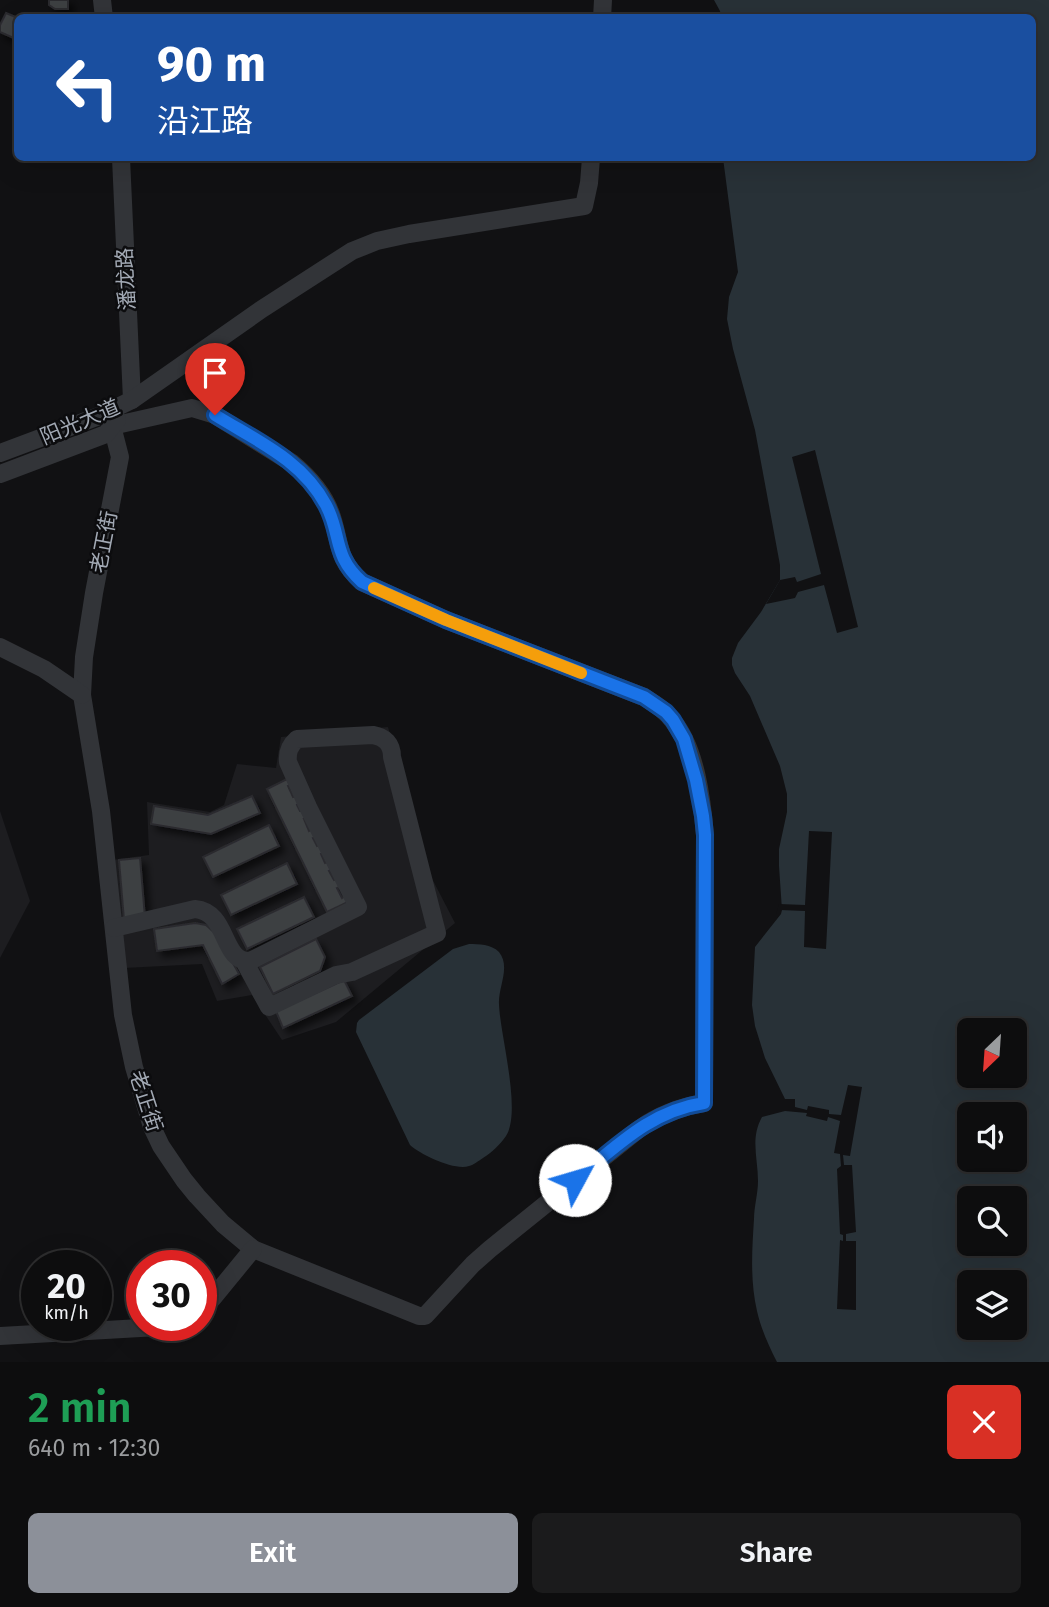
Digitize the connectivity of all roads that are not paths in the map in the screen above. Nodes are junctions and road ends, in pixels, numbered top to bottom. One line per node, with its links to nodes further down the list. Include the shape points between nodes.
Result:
1 (121, 161): 3 (street, 潘龙路)
2 (591, 161): 3 (street, via 584,206 409,234 352,251)
3 (132, 400): 4 (street, 阳光大道); 5 (street, 阳光大道)
4 (112, 426): 6 (street, 阳光大道, via 106,434); 8 (street, 老正街, via 120,457 92,606); 11 (street, 老正街, via 192,408 215,415 292,463 318,490 332,517 344,560 362,582 644,697 673,720 684,739 700,798 704,826 704,1103 669,1111 639,1129 490,1249 425,1315)
5 (0, 453)
6 (0, 474)
7 (0, 647): 8 (street)
8 (82, 695): 9 (street, 老正街)
9 (114, 928): 10 (street, via 200,909 214,916 236,958); 11 (street, 老正街, via 123,1015 152,1128 197,1196)
10 (244, 961): 10 (street, via 358,907 288,762 290,746 297,739 373,734 384,738 392,752 437,933 269,1007)
11 (253, 1249): 12 (street)
12 (217, 1293)
13 (126, 1329): 14 (street)
14 (0, 1336)

